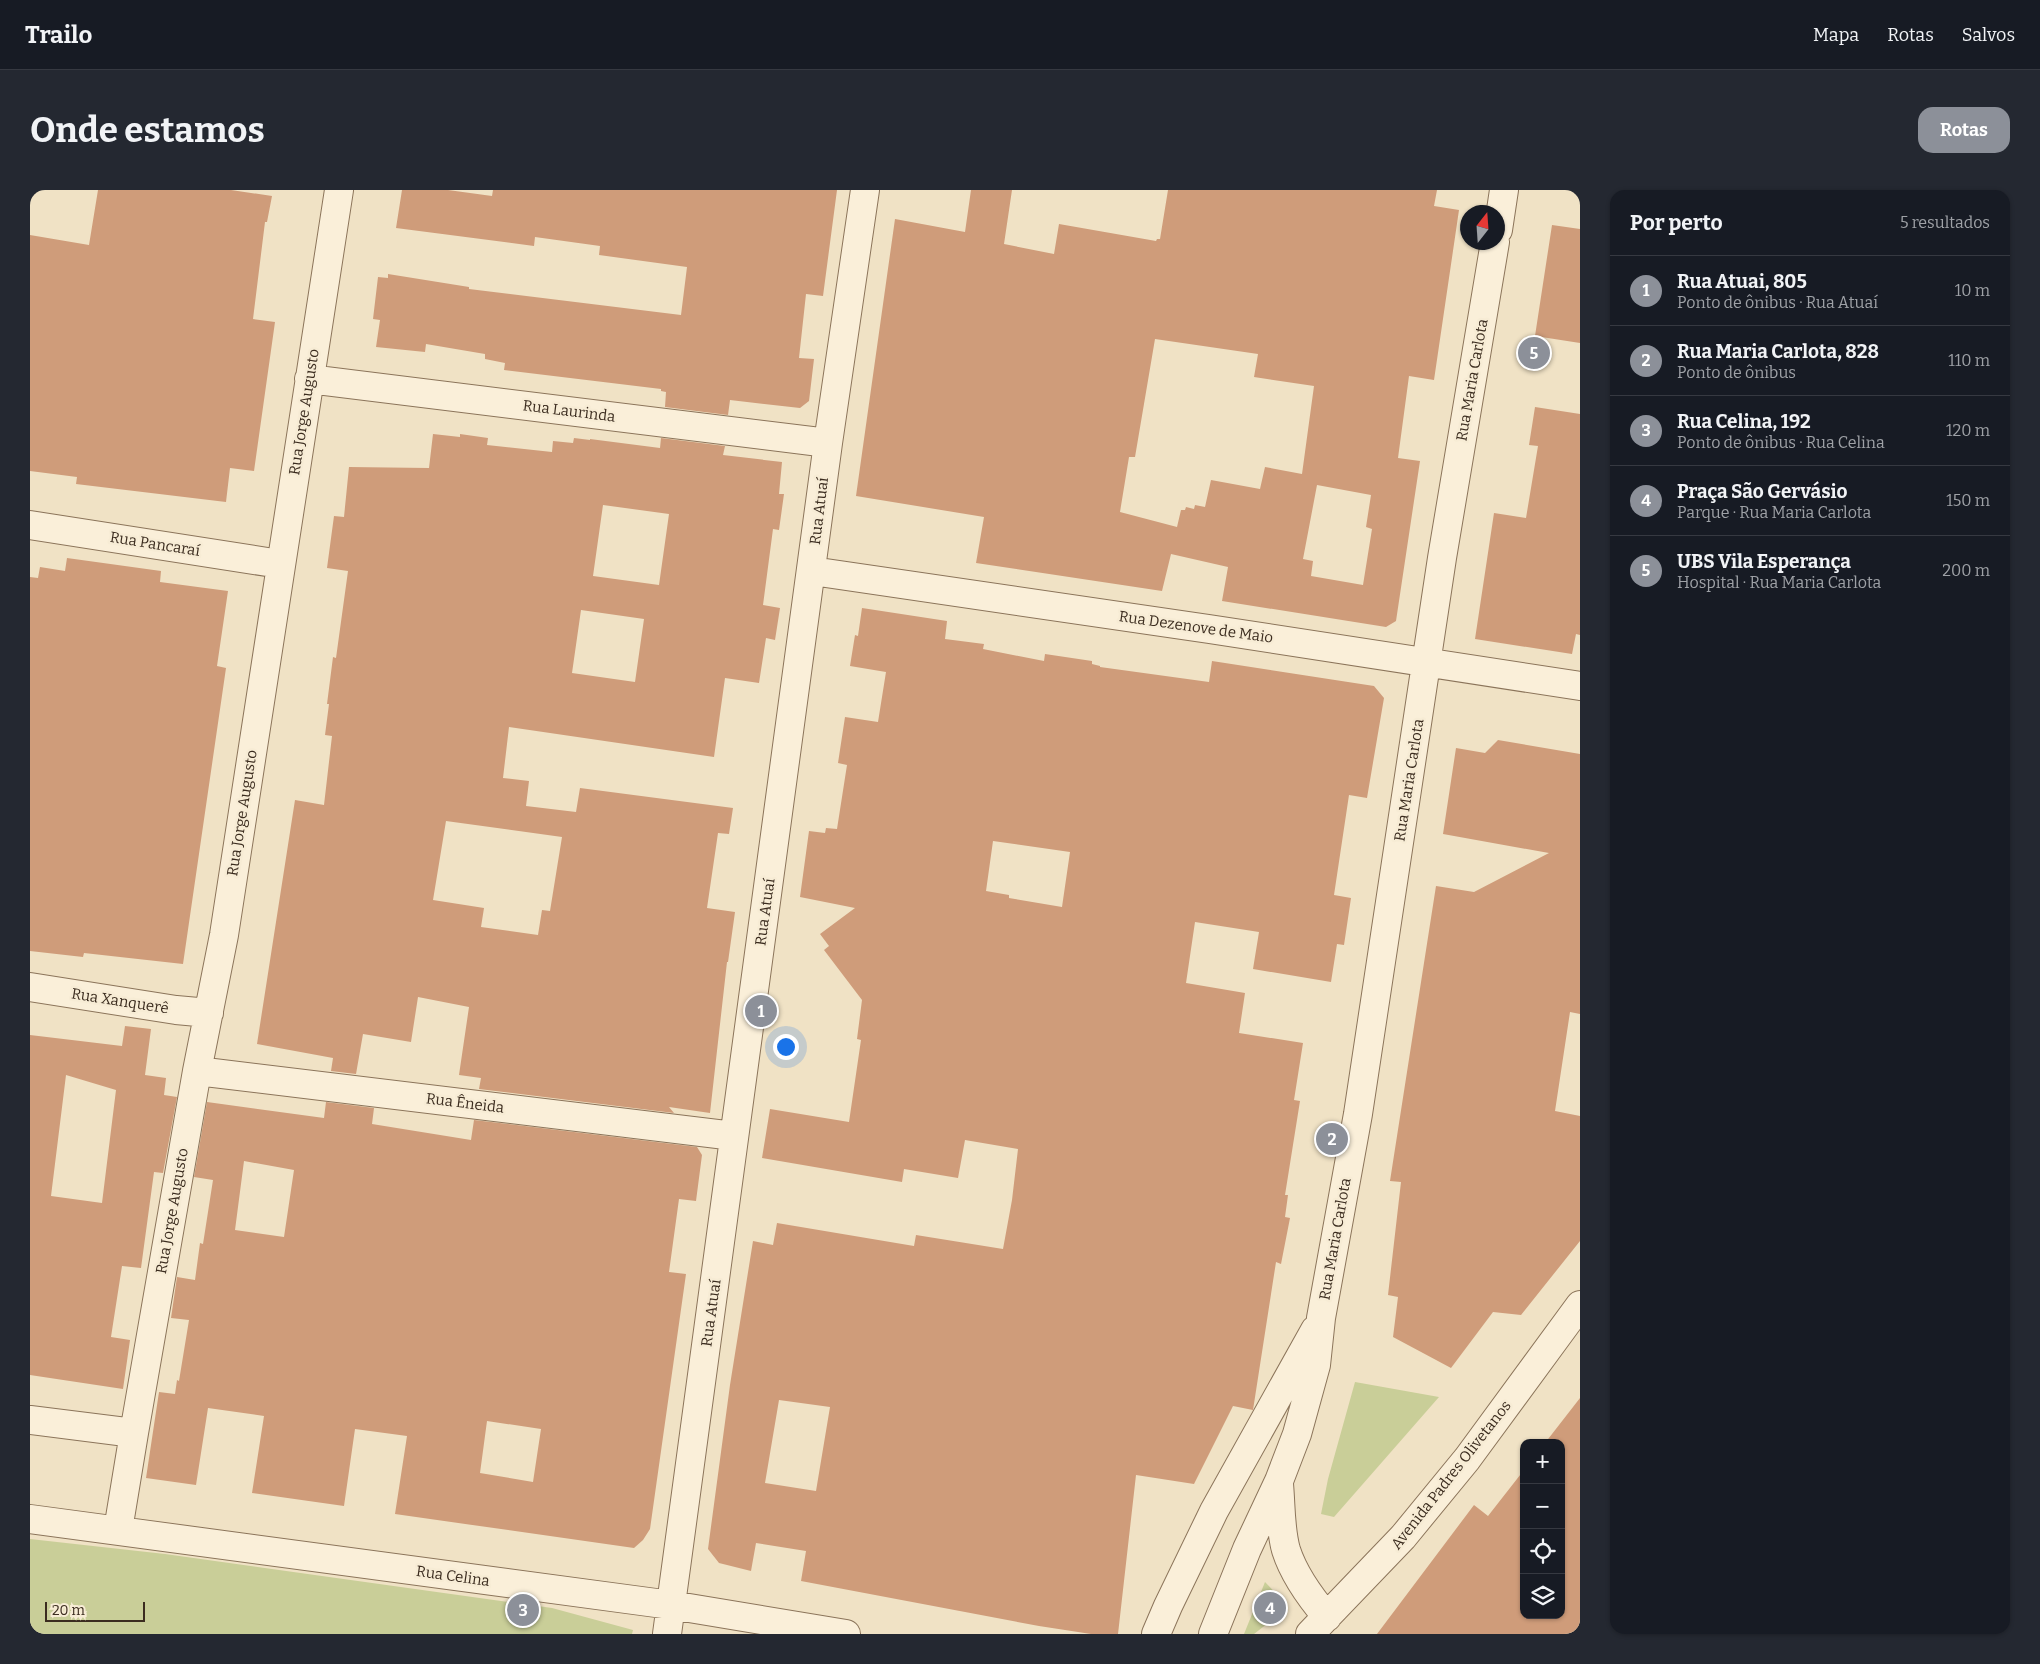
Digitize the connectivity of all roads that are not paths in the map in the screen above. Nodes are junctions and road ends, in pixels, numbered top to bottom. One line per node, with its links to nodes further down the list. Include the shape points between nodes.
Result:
1 (339, 190): 6 (street, Rua Jorge Augusto)
2 (865, 190): 7 (street, Rua Atuaí)
3 (1504, 190): 4 (street)
4 (1502, 205)
5 (1494, 250): 11 (street, Rua Maria Carlota)
6 (310, 379): 7 (street, Rua Laurinda); 9 (street, Rua Jorge Augusto)
7 (828, 443): 10 (street, Rua Atuaí)
8 (30, 524): 9 (street, Rua Pancaraí)
9 (280, 564): 14 (street, Rua Jorge Augusto, via 224,935)
10 (812, 571): 11 (street, Rua Dezenove de Maio); 16 (street, Rua Atuaí)
11 (1427, 662): 12 (street, Rua Dezenove de Maio); 18 (street, Rua Maria Carlota, via 1358,1114)
12 (1580, 686)
13 (30, 986): 14 (street, Rua Xanquerê)
14 (209, 1014): 15 (street, Rua Jorge Augusto)
15 (196, 1071): 16 (street, Rua Êneida); 20 (street, Rua Jorge Augusto)
16 (734, 1136): 24 (street, Rua Atuaí)
17 (1580, 1305): 25 (street, Avenida Padres Olivetanos, via 1467,1459 1404,1537)
18 (1321, 1318): 21 (street, Rua Maria Carlota, via 1316,1365 1297,1434); 28 (street, Rua Maria Carlota, via 1214,1511)
19 (30, 1420): 20 (street)
20 (134, 1433): 23 (street)
21 (1279, 1481): 25 (street, via 1287,1551 1311,1598); 29 (street, Rua Maria Carlota)
22 (30, 1518): 23 (street, Rua Celina)
23 (118, 1530): 24 (street, Rua Celina)
24 (671, 1606): 26 (street, Rua Atuaí); 27 (street, Rua Celina)
25 (1319, 1626)
26 (667, 1634)
27 (846, 1634)
28 (1156, 1634)
29 (1213, 1634)

